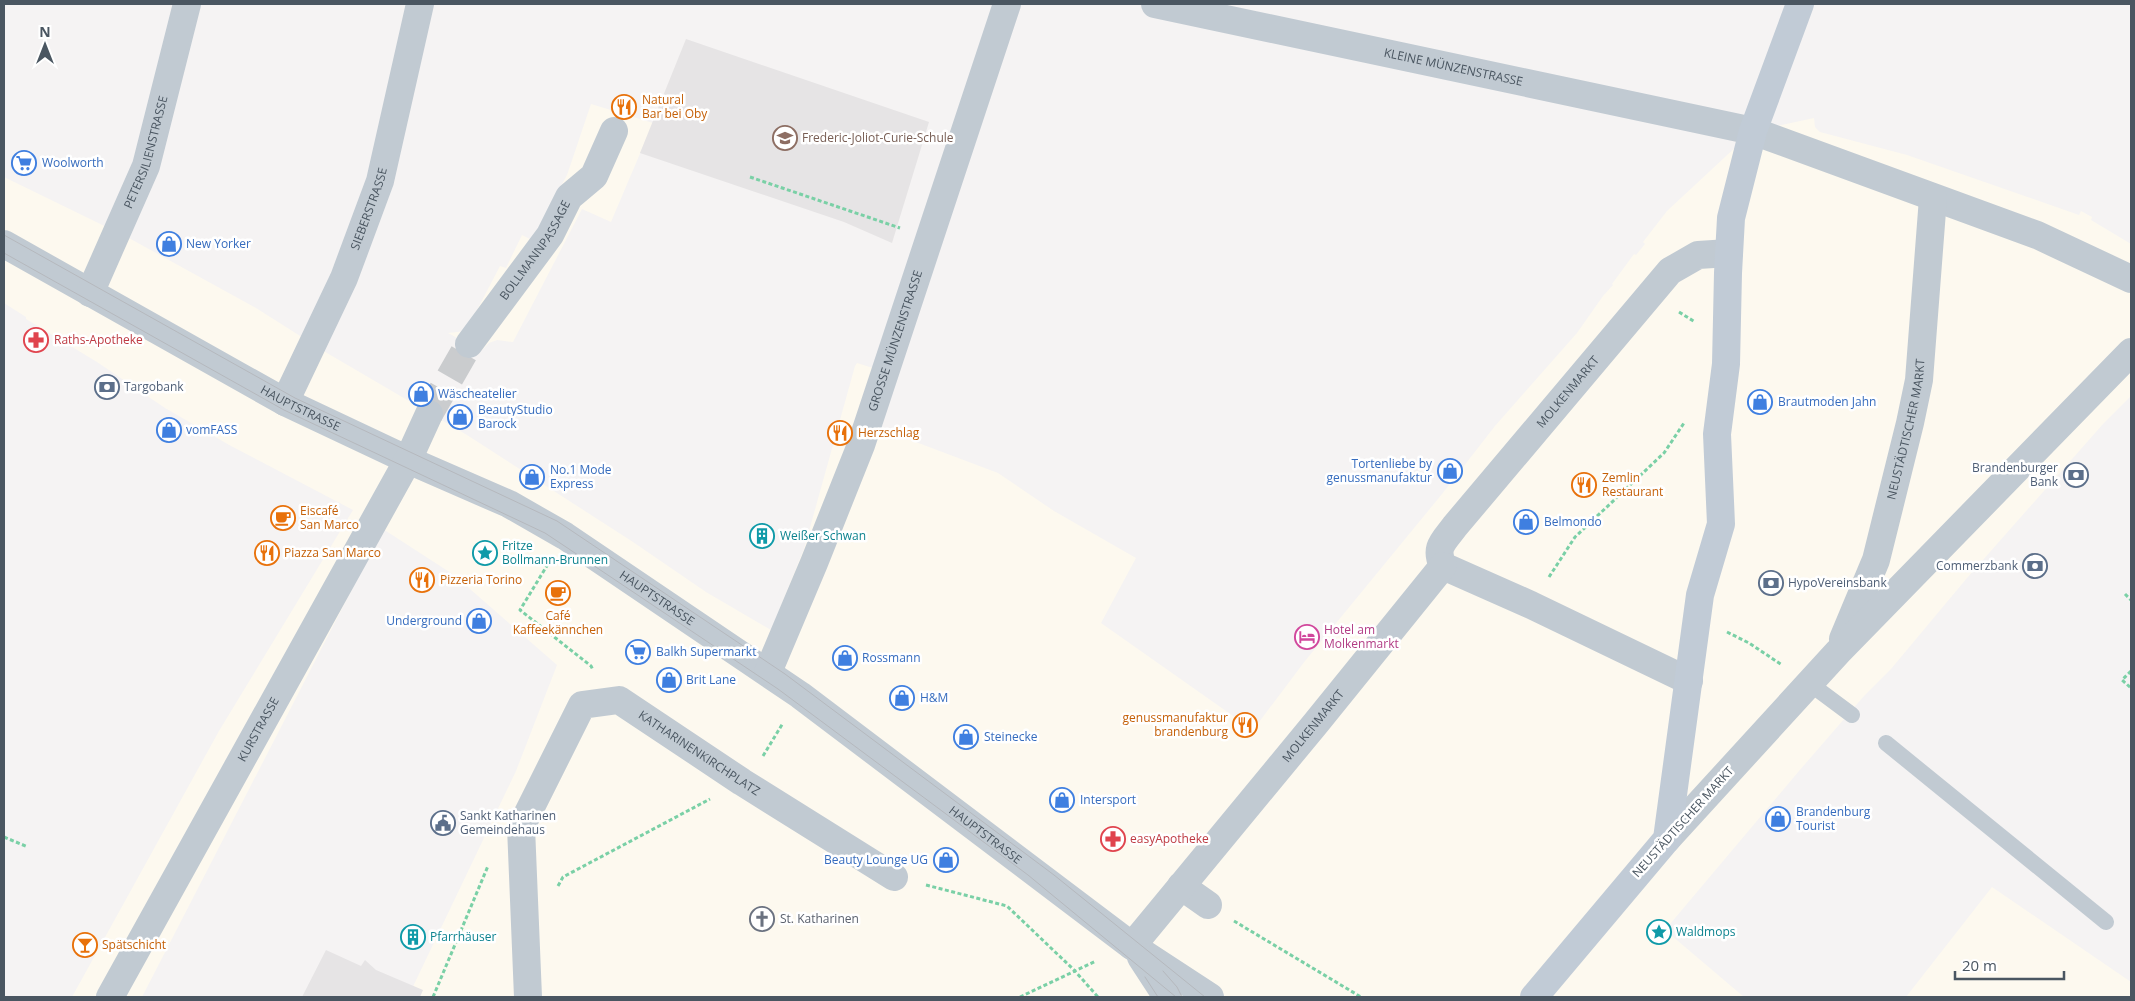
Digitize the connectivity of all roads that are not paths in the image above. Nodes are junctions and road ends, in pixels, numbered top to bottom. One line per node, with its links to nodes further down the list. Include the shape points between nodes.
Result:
1 (187, 4): 12 (street, PETERSILIENSTRASSE, via 146,166)
2 (420, 4): 15 (street, SIEBERSTRASSE, via 380,181 344,278)
3 (1007, 4): 20 (street, GROSSE MÜNZENSTRASSE, via 861,445)
4 (1155, 4): 7 (street, KLEINE MÜNZENSTRASSE)
5 (1800, 4): 7 (street)
6 (614, 131): 13 (street, BOLLMANNPASSAGE, via 594,176 569,197 550,235)
7 (1752, 131): 8 (street); 10 (street, via 1731,218)
8 (1933, 198): 11 (street, via 2037,236); 19 (street, NEUSTÄDTISCHER MARKT, via 1919,380 1876,560)
9 (4, 244): 12 (street, HAUPTSTRASSE)
10 (1729, 253): 18 (street, MOLKENMARKT, via 1698,256 1670,271 1454,526 1438,549); 21 (street, via 1726,364 1717,434 1721,524 1700,595)
11 (2131, 280)
12 (90, 293): 15 (street, HAUPTSTRASSE)
13 (469, 344)
14 (2131, 352): 19 (street, NEUSTÄDTISCHER MARKT)
15 (286, 402): 17 (street, HAUPTSTRASSE)
16 (429, 414): 17 (street)
17 (408, 460): 20 (street, HAUPTSTRASSE, via 509,504 565,536); 31 (street, KURSTRASSE)
18 (1443, 566): 21 (street); 27 (street, MOLKENMARKT)
19 (1838, 652): 22 (street, NEUSTÄDTISCHER MARKT)
20 (768, 672): 30 (street, HAUPTSTRASSE)
21 (1689, 682): 25 (street)
22 (1809, 683): 23 (lane); 25 (street, NEUSTÄDTISCHER MARKT)
23 (1852, 716)
24 (1886, 743): 29 (lane)
25 (1667, 839): 35 (street, NEUSTÄDTISCHER MARKT)
26 (894, 877): 32 (street, KATHARINENKIRCHPLATZ, via 620,700 582,704 521,827)
27 (1181, 886): 28 (street); 30 (street, MOLKENMARKT)
28 (1208, 905)
29 (2106, 922)
30 (1132, 946): 33 (street); 34 (street, HAUPTSTRASSE)
31 (110, 997)
32 (528, 997)
33 (1167, 997)
34 (1210, 997)
35 (1534, 997)

